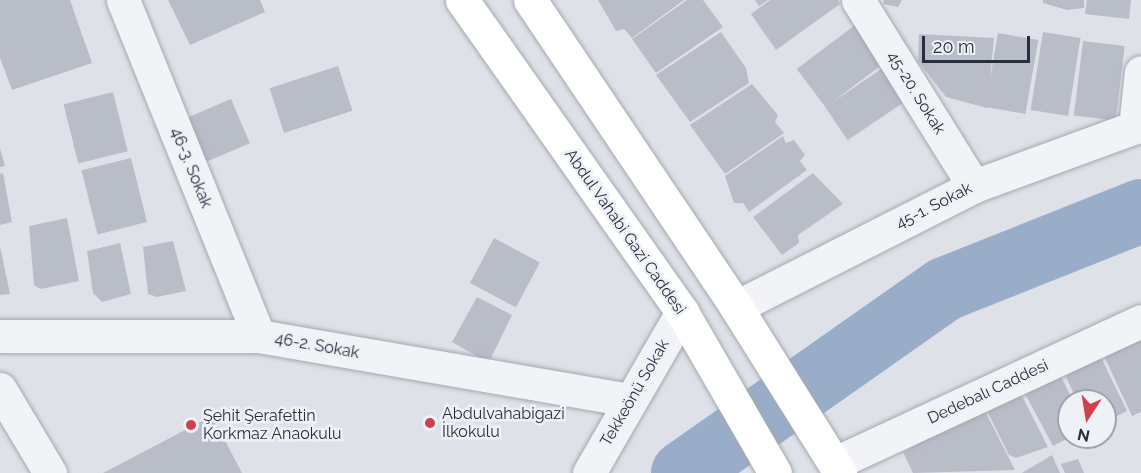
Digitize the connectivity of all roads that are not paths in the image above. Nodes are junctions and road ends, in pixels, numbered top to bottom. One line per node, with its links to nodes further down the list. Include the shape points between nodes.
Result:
1 (123, 0): 12 (street, 46-3. Sokak)
2 (462, 0): 9 (main road, Abdul Vahabi Gazi Caddesi)
3 (530, 0): 8 (main road)
4 (858, 0): 7 (street, 45-20. Sokak)
5 (1141, 72): 6 (street)
6 (1138, 126): 7 (street, 45-1. Sokak)
7 (974, 186): 8 (street, 45-1. Sokak)
8 (736, 307): 15 (main road)
9 (682, 312): 14 (street, Tekkeönü Sokak); 18 (main road, Abdul Vahabi Gazi Caddesi)
10 (1141, 321): 15 (street, Dedebalı Caddesi)
11 (0, 336): 12 (street, 46-2. Sokak)
12 (259, 336): 14 (street, 46-2. Sokak)
13 (0, 389): 16 (street)
14 (631, 400): 17 (street, Tekkeönü Sokak)
15 (838, 468)
16 (50, 473)
17 (589, 473)
18 (775, 473)

